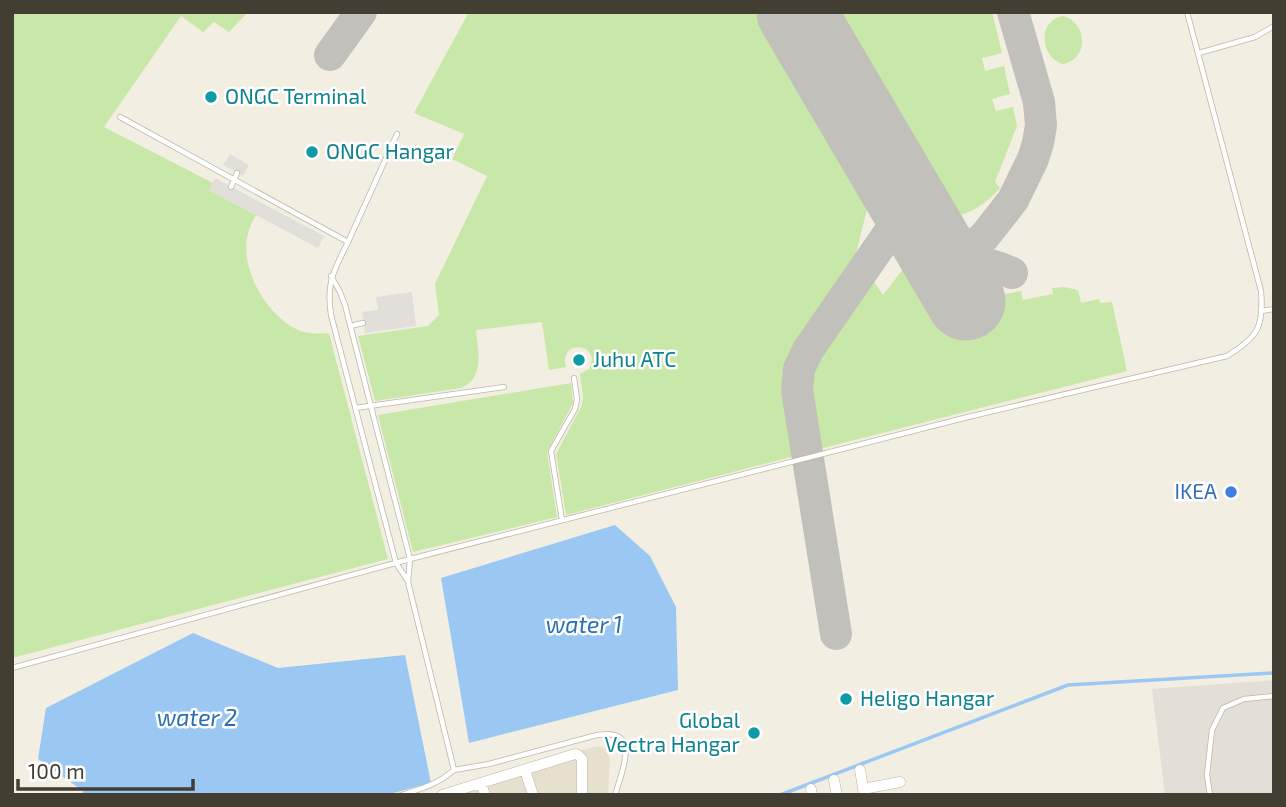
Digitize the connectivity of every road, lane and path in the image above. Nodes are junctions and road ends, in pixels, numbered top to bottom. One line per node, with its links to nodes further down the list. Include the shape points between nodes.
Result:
1 (1187, 12): 3 (lane)
2 (1274, 26): 3 (lane, via 1255,37)
3 (1199, 53): 12 (lane, via 1261,291)
4 (120, 117): 7 (lane)
5 (397, 134): 9 (lane)
6 (237, 173): 7 (lane)
7 (234, 180): 8 (lane); 9 (lane)
8 (231, 187)
9 (348, 242): 10 (lane)
10 (331, 276): 14 (lane); 18 (lane, via 331,315)
11 (1274, 309): 12 (lane)
12 (1262, 311): 19 (lane, via 1257,332 1227,356)
13 (363, 323): 14 (lane)
14 (350, 326): 17 (lane)
15 (574, 378): 19 (lane, via 575,409 551,451)
16 (503, 387): 17 (lane)
17 (370, 406): 18 (lane); 20 (lane)
18 (355, 408): 21 (lane)
19 (562, 520): 20 (lane)
20 (410, 559): 21 (lane); 22 (lane)
21 (396, 563): 22 (lane); 23 (lane)
22 (408, 582): 25 (lane)
23 (12, 668)
24 (1274, 696): 39 (lane, via 1244,699 1223,708 1212,730 1207,775)
25 (454, 770): 32 (lane, via 429,786); 37 (lane, via 613,734 621,738 626,752)
26 (525, 770): 30 (street); 35 (street); 36 (street, via 578,755 582,759)
27 (859, 770): 31 (street)
28 (834, 780): 38 (street)
29 (900, 782): 31 (street)
30 (481, 783): 33 (street); 34 (street)
31 (863, 792)
32 (401, 795)
33 (442, 795)
34 (485, 795)
35 (533, 795)
36 (582, 795)
37 (615, 795)
38 (837, 795)
39 (1210, 795)

